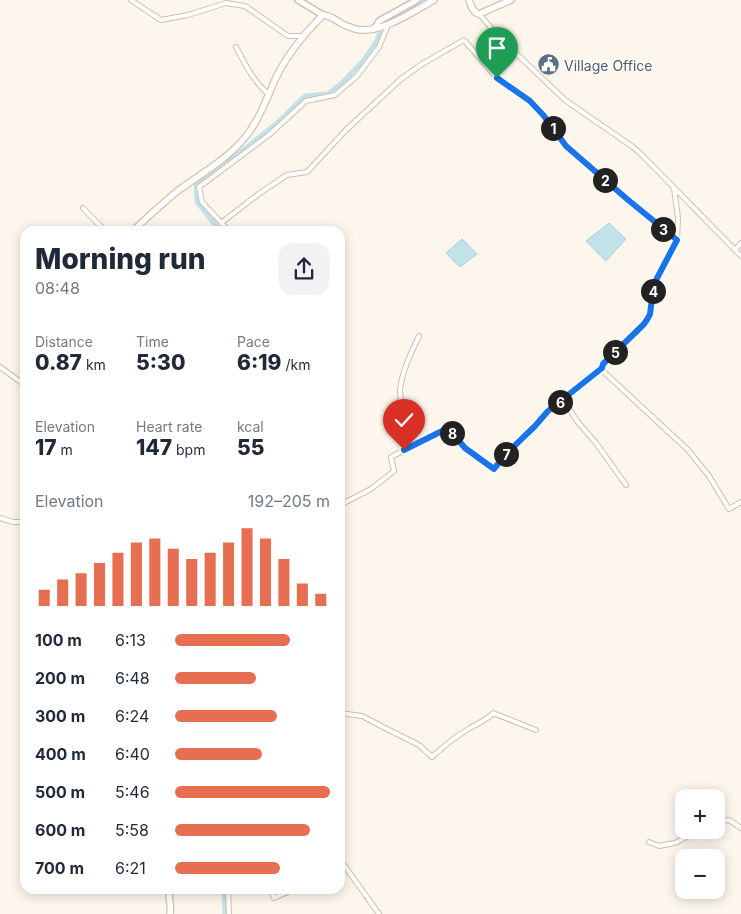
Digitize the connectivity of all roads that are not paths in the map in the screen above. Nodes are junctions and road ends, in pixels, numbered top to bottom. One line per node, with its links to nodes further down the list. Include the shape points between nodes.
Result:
1 (131, 0): 10 (street, via 161,20 226,3 245,6 288,36)
2 (298, 0): 8 (street)
3 (418, 0): 9 (street, via 379,21)
4 (434, 0): 9 (main road)
5 (469, 0): 7 (main road)
6 (511, 0): 7 (main road)
7 (479, 14): 13 (street, via 565,100 633,147)
8 (323, 15): 9 (main road, via 355,29); 10 (main road)
9 (381, 27): 15 (street, via 379,47 357,76 335,94 306,101 270,134 199,187 202,202)
10 (304, 36): 12 (main road, via 285,61)
11 (236, 47): 12 (street, via 256,82)
12 (269, 95): 17 (main road, via 242,141)
13 (674, 188): 19 (street); 21 (street)
14 (83, 208): 16 (street)
15 (221, 223): 18 (street); 19 (street, via 287,176 307,172 346,130 401,80 464,40 497,78 530,101 566,146)
16 (100, 226)
17 (139, 226)
18 (224, 226)
19 (677, 240): 25 (street, via 654,284 648,318)
20 (741, 243): 21 (street)
21 (735, 250): 22 (street)
22 (741, 256)
23 (419, 336): 28 (street, via 401,382)
24 (0, 367): 26 (street)
25 (602, 368): 27 (street); 31 (street, via 688,450 729,509)
26 (20, 382)
27 (563, 400): 28 (street, via 548,411 494,469 465,448 448,428); 29 (street)
28 (404, 450): 30 (street, via 391,457 394,471 371,489)
29 (626, 485)
30 (345, 502)
31 (741, 502)
32 (0, 518): 33 (street)
33 (20, 522)
34 (345, 714): 35 (street, via 362,716 419,745 432,756 493,713)
35 (536, 730)
36 (725, 821): 37 (street)
37 (741, 828)
38 (681, 839): 39 (street, via 659,846)
39 (650, 842)
40 (345, 866): 47 (street)
41 (168, 894): 45 (main road)
42 (228, 894): 46 (street)
43 (272, 894): 44 (street, via 274,898)
44 (283, 894)
45 (170, 914)
46 (229, 914)
47 (379, 914)

